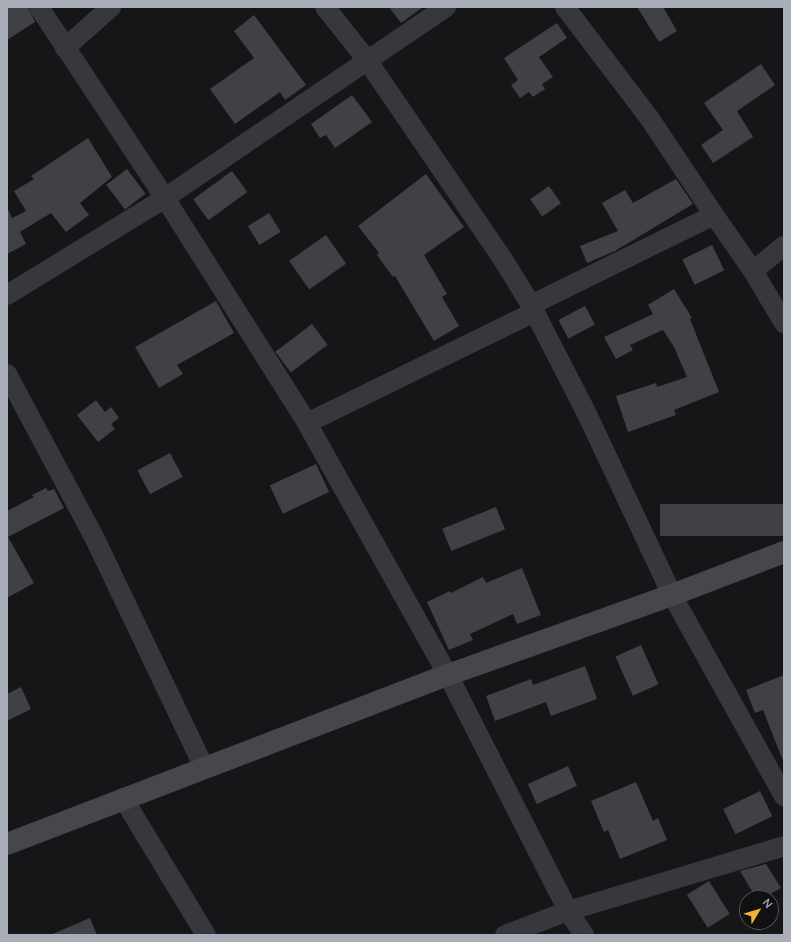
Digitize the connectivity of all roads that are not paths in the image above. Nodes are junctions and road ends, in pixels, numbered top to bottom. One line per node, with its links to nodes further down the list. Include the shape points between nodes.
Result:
1 (39, 7): 6 (street)
2 (111, 7): 6 (street)
3 (326, 7): 7 (street)
4 (446, 7): 7 (street)
5 (565, 7): 9 (street, via 650,119)
6 (65, 48): 8 (street)
7 (367, 60): 8 (street); 13 (street, via 504,261)
8 (165, 198): 12 (street); 16 (street)
9 (714, 215): 11 (street); 13 (street)
10 (784, 246): 11 (street)
11 (753, 271): 14 (street)
12 (7, 295)
13 (533, 308): 16 (street); 18 (street, via 586,412)
14 (784, 323)
15 (7, 374): 20 (street, via 96,541)
16 (307, 423): 19 (street)
17 (784, 552): 18 (street)
18 (672, 595): 19 (street); 21 (street)
19 (448, 675): 20 (street); 25 (street)
20 (204, 767): 22 (street)
21 (784, 796)
22 (123, 798): 23 (street); 26 (street)
23 (7, 844)
24 (784, 846): 25 (street)
25 (568, 911): 27 (street); 28 (street)
26 (206, 935)
27 (505, 935)
28 (584, 935)

